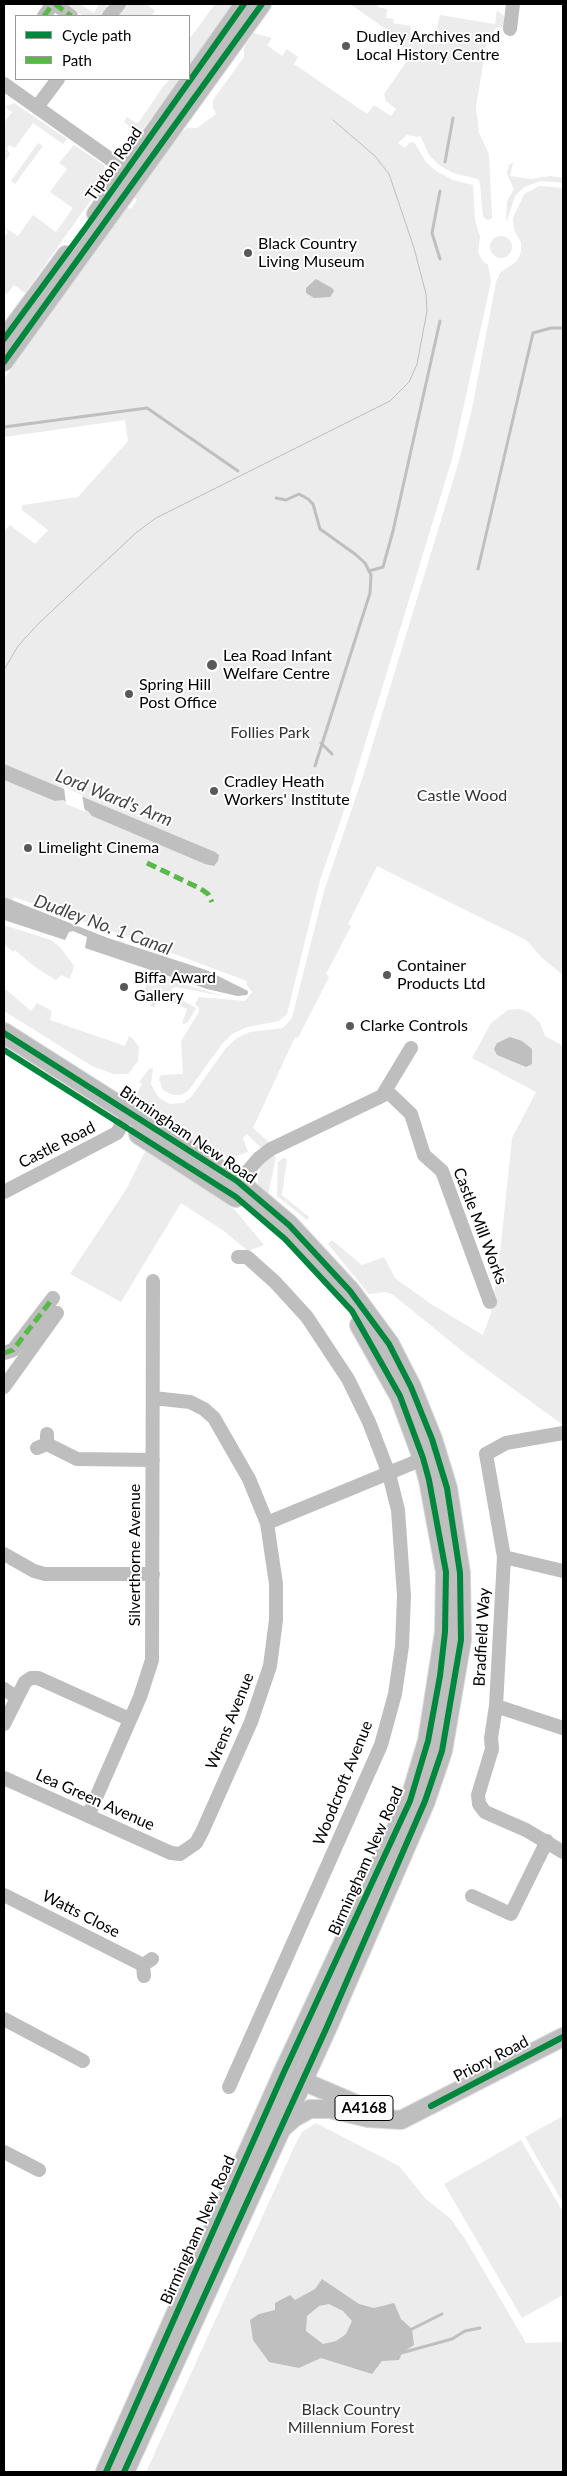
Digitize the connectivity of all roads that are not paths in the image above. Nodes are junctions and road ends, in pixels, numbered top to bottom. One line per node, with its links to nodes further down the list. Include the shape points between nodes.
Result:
1 (54, 4): 6 (street); 7 (street)
2 (119, 4): 8 (street)
3 (244, 4): 13 (main road, Tipton Road)
4 (262, 4): 13 (main road, Tipton Road)
5 (513, 4): 9 (street)
6 (45, 15)
7 (70, 15)
8 (110, 15)
9 (510, 29)
10 (57, 80): 12 (street)
11 (5, 88): 12 (street)
12 (37, 107): 13 (street)
13 (131, 174): 14 (main road, Tipton Road)
14 (29, 315): 15 (main road, Tipton Road); 16 (main road, Tipton Road)
15 (4, 339)
16 (4, 362)
17 (4, 1033): 22 (highway, Birmingham New Road)
18 (411, 1048): 20 (street)
19 (4, 1050): 21 (highway, Birmingham New Road)
20 (386, 1091): 22 (street, via 376,1100 271,1149); 27 (street, Castle Mill Works, via 411,1114 424,1155 442,1171)
21 (122, 1124): 22 (highway, Birmingham New Road); 23 (street, Castle Road, via 117,1133)
22 (233, 1187): 34 (highway, Birmingham New Road, via 352,1311)
23 (4, 1192)
24 (238, 1257): 36 (street, Woodcroft Avenue, via 247,1257 275,1282 326,1344 370,1422)
25 (154, 1281): 31 (street, Silverthorne Avenue)
26 (53, 1298): 29 (street, via 13,1350)
27 (490, 1302)
28 (57, 1313): 30 (street)
29 (4, 1353)
30 (4, 1387)
31 (153, 1398): 35 (street, Silverthorne Avenue); 37 (street, Wrens Avenue, via 190,1402 214,1418 249,1479)
32 (563, 1433): 39 (street, Bradfield Way, via 506,1443 486,1454)
33 (44, 1442): 35 (street, via 77,1458)
34 (430, 1456): 36 (street); 59 (highway, Birmingham New Road, via 430,1480 446,1572 445,1632 428,1741 410,1801); 60 (highway, Birmingham New Road, via 447,1488 460,1573 461,1640 442,1751 425,1801)
35 (153, 1460): 41 (street, Silverthorne Avenue)
36 (389, 1474): 37 (street); 61 (street, Woodcroft Avenue, via 398,1510 404,1596 402,1646 381,1745)
37 (267, 1523): 52 (street, Wrens Avenue, via 276,1584 276,1620 270,1666 261,1696 196,1843 180,1854)
38 (4, 1554): 41 (street, via 45,1574)
39 (504, 1557): 40 (street); 44 (street, Bradfield Way)
40 (563, 1571)
41 (152, 1574): 45 (street, Silverthorne Avenue, via 152,1660 148,1678)
42 (4, 1689): 43 (street)
43 (16, 1697): 45 (street, via 25,1682 38,1678); 46 (street)
44 (496, 1706): 47 (street); 50 (street, Bradfield Way, via 490,1738 492,1749 478,1795 479,1804 485,1812)
45 (129, 1719): 49 (street, Silverthorne Avenue)
46 (4, 1724)
47 (563, 1728)
48 (4, 1778): 49 (street, Lea Green Avenue)
49 (88, 1816): 52 (street, Lea Green Avenue)
50 (547, 1841): 51 (street, Bradfield Way); 54 (street, via 511,1914)
51 (563, 1852)
52 (171, 1853)
53 (4, 1895): 55 (street, Watts Close)
54 (472, 1896)
55 (146, 1967)
56 (4, 2019): 58 (street)
57 (563, 2037): 62 (main road, Priory Road / A4168)
58 (86, 2063)
59 (284, 2072): 60 (main road, Priory Road / A4168); 66 (highway, Birmingham New Road)
60 (302, 2081): 62 (main road, Priory Road / A4168, via 367,2109 392,2112); 63 (highway, Birmingham New Road)
61 (229, 2087)
62 (431, 2106): 63 (main road, Priory Road / A4168, via 401,2120 310,2109)
63 (280, 2131): 67 (highway, Birmingham New Road)
64 (4, 2152): 65 (street)
65 (42, 2171)
66 (106, 2472)
67 (124, 2472)

